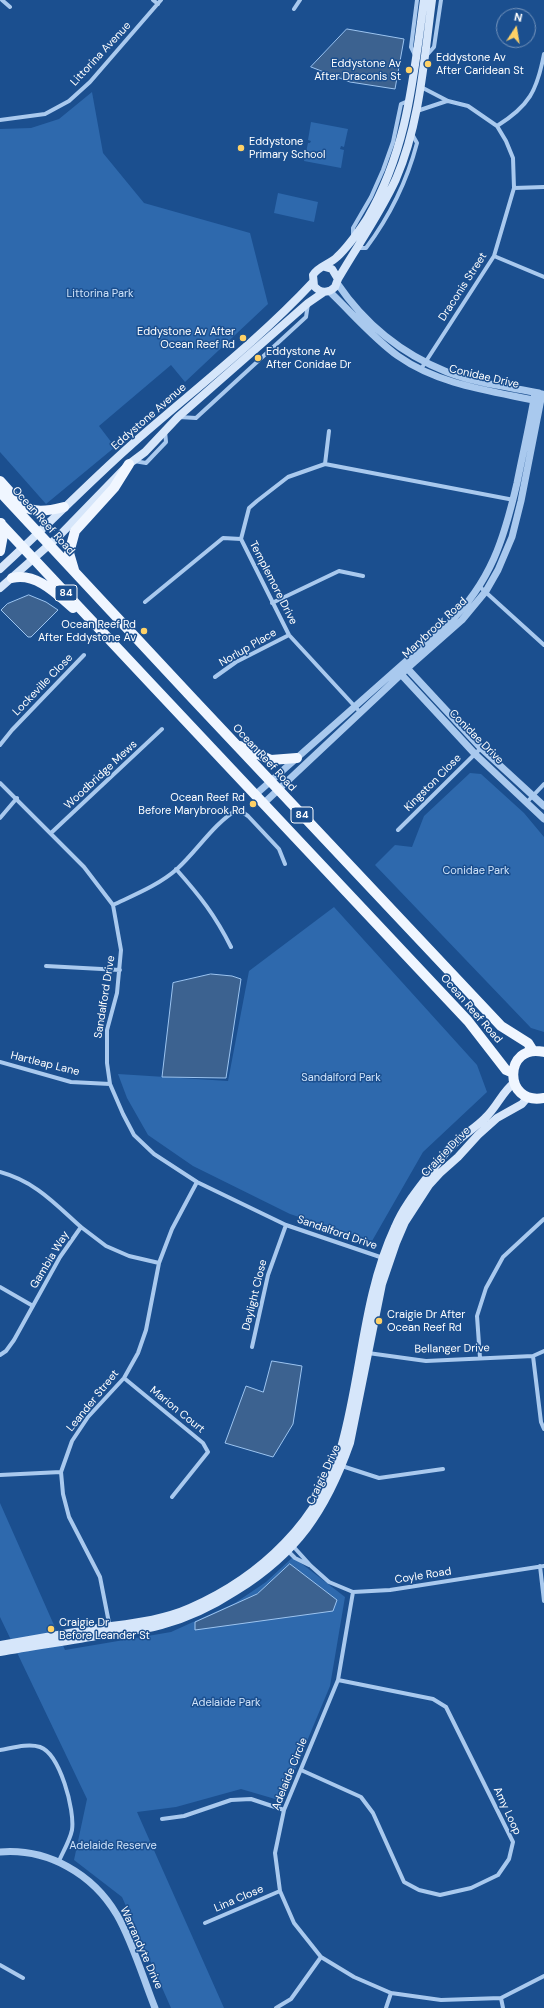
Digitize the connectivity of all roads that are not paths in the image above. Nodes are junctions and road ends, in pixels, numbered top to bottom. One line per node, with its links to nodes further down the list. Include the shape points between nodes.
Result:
1 (2, 0): 10 (street)
2 (153, 0): 9 (street)
3 (161, 0): 9 (street, Littorina Avenue)
4 (300, 0): 11 (street)
5 (417, 0): 13 (street, via 411,47)
6 (424, 0): 13 (main road)
7 (432, 0): 14 (main road)
8 (441, 0): 14 (street, via 434,47)
9 (158, 4): 18 (street, Littorina Avenue, via 90,82 68,101 45,114)
10 (10, 7)
11 (294, 9)
12 (544, 54): 19 (street, via 541,72 532,96 515,114)
13 (416, 57): 23 (main road, via 403,134 389,176 366,220 338,257)
14 (424, 58): 15 (main road)
15 (420, 86): 16 (street, Draconis Street); 17 (main road)
16 (448, 101): 17 (street); 19 (street, Draconis Street, via 468,106)
17 (417, 111): 25 (main road, via 396,178 373,223)
18 (0, 120)
19 (497, 126): 21 (street, Draconis Street, via 513,158)
20 (544, 186): 21 (street)
21 (514, 188): 22 (street, Draconis Street)
22 (494, 256): 24 (street); 29 (street, Draconis Street)
23 (325, 267): 25 (main road, via 332,269); 26 (main road, via 315,272)
24 (544, 277)
25 (337, 281): 27 (main road); 29 (street, Conidae Drive, via 344,294 375,327 396,345)
26 (312, 282): 27 (main road, via 316,289); 34 (main road, Eddystone Avenue, via 191,395)
27 (326, 292): 28 (main road, Eddystone Avenue); 30 (street, Conidae Drive, via 378,340 399,357)
28 (308, 303): 32 (main road, Eddystone Avenue); 32 (street, Eddystone Avenue, via 306,316 196,418)
29 (425, 362): 30 (street, Draconis Street); 31 (street, Conidae Drive, via 458,376)
30 (421, 369): 31 (street, Conidae Drive, via 449,381)
31 (540, 398): 39 (street, Marybrook Road); 40 (street, Marybrook Road)
32 (178, 417): 35 (main road, Eddystone Avenue)
33 (328, 431): 36 (street)
34 (131, 446): 35 (main road); 41 (main road, Eddystone Avenue)
35 (131, 463): 45 (main road, Eddystone Avenue); 50 (main road, via 114,488 75,531 69,553)
36 (324, 464): 39 (street); 44 (street, Templemore Drive, via 288,477 249,508)
37 (0, 481): 41 (main road, via 28,509 38,512)
38 (0, 492): 43 (main road, Ocean Reef Road / 84)
39 (513, 500): 40 (street); 53 (street, Marybrook Road, via 503,539)
40 (521, 501): 55 (street, Marybrook Road, via 508,549)
41 (64, 507): 43 (main road, Eddystone Avenue)
42 (0, 523): 46 (main road, Ocean Reef Road / 84); 47 (main road)
43 (38, 534): 45 (main road, Ocean Reef Road / 84); 46 (main road, Eddystone Avenue)
44 (240, 539): 56 (street, via 223,538); 57 (street, Templemore Drive)
45 (49, 545): 48 (main road, Eddystone Avenue); 50 (main road, Ocean Reef Road / 84)
46 (24, 548): 48 (main road, Ocean Reef Road / 84); 49 (main road, Eddystone Avenue)
47 (0, 551)
48 (34, 559): 52 (main road, Eddystone Avenue); 59 (main road, Ocean Reef Road / 84)
49 (0, 569)
50 (76, 574): 69 (main road, Ocean Reef Road / 84)
51 (363, 576): 57 (street, via 339,570)
52 (12, 578): 54 (main road, Eddystone Avenue); 59 (main road, via 30,578 52,590)
53 (480, 587): 55 (street); 62 (street, Marybrook Road, via 460,612)
54 (0, 588)
55 (486, 591): 60 (street); 62 (street, Marybrook Road, via 462,620)
56 (145, 602)
57 (272, 603): 58 (street, Templemore Drive)
58 (289, 634): 65 (street, Norlup Place, via 236,662); 66 (street, Templemore Drive)
59 (108, 638): 79 (main road, Ocean Reef Road / 84)
60 (544, 645)
61 (84, 655): 70 (street, Lockeville Close)
62 (405, 666): 63 (street, Marybrook Road); 64 (street, Marybrook Road); 71 (street, Conidae Drive)
63 (396, 669): 64 (street, Conidae Drive); 66 (street, Marybrook Road)
64 (401, 675): 67 (street, Marybrook Road); 72 (street, Conidae Drive)
65 (215, 677)
66 (354, 706): 67 (street, Templemore Drive); 73 (street, Marybrook Road)
67 (360, 712): 77 (street, Marybrook Road)
68 (162, 729): 87 (street, Woodbridge Mews)
69 (234, 743): 73 (main road, via 272,760); 74 (main road, Ocean Reef Road / 84)
70 (0, 745)
71 (481, 748): 72 (street, Kingston Close); 78 (street, Conidae Drive)
72 (475, 754): 81 (street, Conidae Drive); 86 (street, Kingston Close)
73 (297, 758): 74 (street, Marybrook Road)
74 (271, 782): 77 (main road, Ocean Reef Road / 84); 79 (street, Marybrook Road)
75 (0, 783): 80 (street, Sandalford Drive)
76 (544, 784): 78 (street)
77 (278, 790): 82 (street, Marybrook Road); 94 (main road, Ocean Reef Road / 84, via 501,1026 528,1043)
78 (533, 795): 81 (street); 83 (street, Conidae Drive)
79 (255, 796): 82 (main road, Ocean Reef Road / 84)
80 (17, 798): 84 (street); 87 (street, Sandalford Drive)
81 (527, 802): 85 (street, Conidae Drive)
82 (263, 804): 97 (main road, Ocean Reef Road / 84, via 468,1021)
83 (544, 806)
84 (0, 818)
85 (544, 819)
86 (398, 830)
87 (52, 833): 90 (street, Sandalford Drive, via 84,866)
88 (285, 864): 89 (street, via 279,849 238,809 227,816)
89 (176, 869): 90 (street, via 147,888); 91 (street, via 201,897)
90 (113, 905): 93 (street, Sandalford Drive, via 120,939)
91 (231, 947)
92 (46, 966): 93 (street)
93 (120, 970): 98 (street, Sandalford Drive, via 107,1030)
94 (533, 1051): 95 (main road); 97 (main road, via 519,1058)
95 (544, 1052)
96 (0, 1062): 98 (street, Hartleap Lane, via 71,1082)
97 (514, 1078): 99 (main road, 84, via 518,1090); 106 (main road, Craigie Drive, via 489,1114 448,1150 419,1186 403,1211)
98 (110, 1084): 102 (street, Sandalford Drive, via 134,1135 154,1154)
99 (528, 1097): 100 (main road); 106 (main road, Craigie Drive, via 522,1104 497,1118 433,1181)
100 (543, 1101)
101 (0, 1172): 105 (street, via 28,1182 40,1190)
102 (196, 1182): 104 (street, Sandalford Drive); 107 (street, Leander Street, via 172,1229)
103 (544, 1219): 115 (street, via 503,1257 486,1288 477,1316)
104 (286, 1225): 106 (street, Sandalford Drive); 110 (street, Daylight Close, via 268,1275)
105 (81, 1227): 107 (street, Gambia Way, via 106,1246 129,1256); 109 (street, Gambia Way, via 60,1257)
106 (386, 1259): 112 (main road, Craigie Drive)
107 (159, 1263): 116 (street, Leander Street, via 146,1330 138,1353)
108 (0, 1287): 109 (street)
109 (33, 1306): 113 (street, Gambia Way, via 14,1340)
110 (252, 1347)
111 (544, 1350): 114 (street, Bellanger Drive)
112 (363, 1352): 115 (street, Bellanger Drive, via 426,1361); 118 (main road, Craigie Drive)
113 (0, 1355)
114 (533, 1356): 115 (street, Bellanger Drive); 117 (street)
115 (480, 1358)
116 (124, 1378): 120 (street, Leander Street, via 88,1417 72,1441); 122 (street, Marion Court, via 204,1443 208,1452)
117 (544, 1429)
118 (339, 1465): 119 (street, via 379,1478); 123 (main road, Craigie Drive)
119 (443, 1469)
120 (61, 1472): 121 (street); 128 (street, Leander Street, via 69,1517 100,1577)
121 (0, 1475)
122 (172, 1497)
123 (288, 1546): 124 (street, Coyle Road); 124 (street, Coyle Road, via 295,1558); 128 (main road, Craigie Drive, via 241,1580 188,1609)
124 (311, 1566): 126 (street, Coyle Road, via 330,1582)
125 (542, 1566): 126 (street, Coyle Road, via 390,1590); 127 (street)
126 (353, 1592): 131 (street, Adelaide Circle)
127 (544, 1601)
128 (111, 1630): 129 (main road, Craigie Drive); 130 (main road, Craigie Drive)
129 (0, 1645)
130 (0, 1652)
131 (338, 1680): 133 (street, Adelaide Circle); 133 (street, Amy Loop, via 433,1700 446,1707 513,1842 509,1859 498,1875 471,1888 440,1895 419,1890 404,1882 373,1813 361,1797)
132 (0, 1750): 137 (street, via 39,1746 53,1757 73,1811 72,1831)
133 (301, 1770): 134 (street, Adelaide Circle)
134 (284, 1810): 135 (street, via 251,1799 231,1800 184,1816); 138 (street, Adelaide Circle, via 275,1853)
135 (162, 1819)
136 (0, 1852): 137 (street, Warrandyte Drive, via 42,1856)
137 (59, 1862): 146 (street, Warrandyte Drive, via 88,1880 103,1895 117,1916)
138 (280, 1891): 139 (street, Lina Close); 140 (street, Adelaide Circle, via 294,1923)
139 (205, 1923)
140 (321, 1957): 144 (street, Adelaide Circle, via 354,1977); 147 (street, via 291,1999)
141 (0, 1965): 143 (street)
142 (544, 1976): 145 (street, Adelaide Circle)
143 (23, 1978)
144 (391, 1993): 145 (street, Adelaide Circle, via 441,2000); 148 (street)
145 (501, 1998): 149 (street)
146 (155, 2008)
147 (276, 2008)
148 (386, 2008)
149 (503, 2008)

